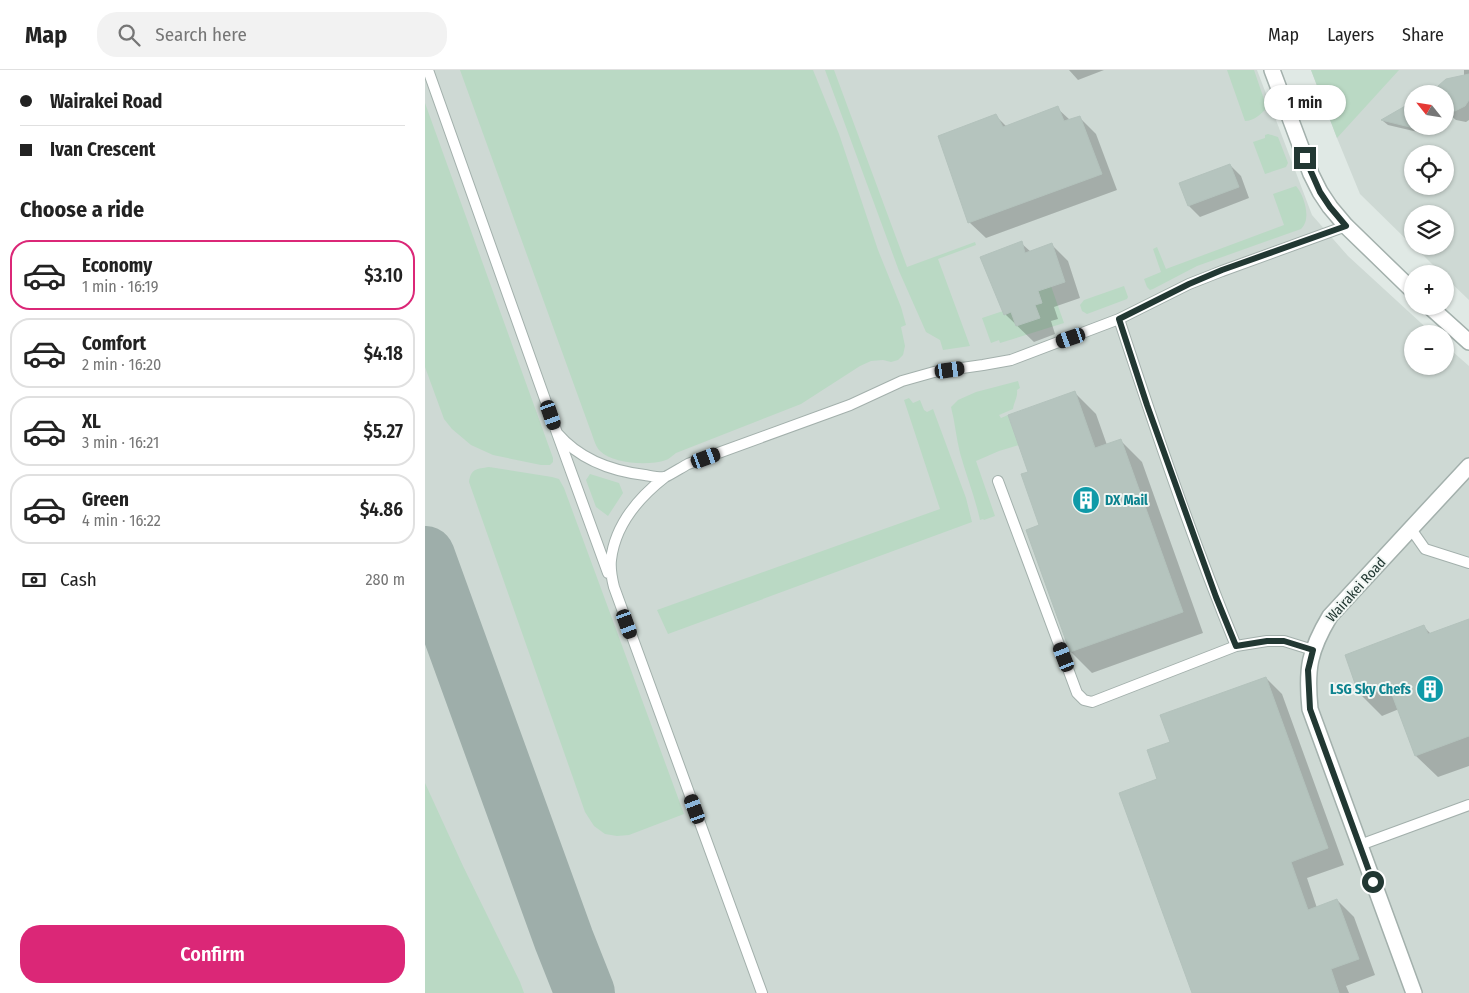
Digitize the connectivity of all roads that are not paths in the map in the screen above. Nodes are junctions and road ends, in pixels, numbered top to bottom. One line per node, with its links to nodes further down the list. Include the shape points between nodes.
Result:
1 (428, 70): 8 (lane)
2 (1272, 70): 3 (street, via 1311,174 1330,207)
3 (1346, 226): 4 (street); 6 (lane, via 1222,270)
4 (1404, 282)
5 (1439, 315): 7 (street)
6 (1119, 319): 10 (lane, via 1011,360 934,372 902,382 850,405 689,464); 15 (lane, via 1147,405)
7 (1469, 342)
8 (557, 433): 10 (lane, via 579,454 609,468); 14 (lane)
9 (1469, 466): 12 (street, Wairakei Road)
10 (665, 477): 14 (lane, via 639,500 624,522 611,561)
11 (998, 481): 15 (lane, via 1077,693 1084,700 1092,702)
12 (1411, 529): 13 (lane, via 1425,549); 16 (street, Wairakei Road, via 1330,616)
13 (1469, 563)
14 (614, 587): 19 (lane)
15 (1236, 646): 16 (lane, via 1284,641)
16 (1313, 650): 18 (street, Wairakei Road, via 1308,670 1310,709)
17 (1469, 805): 18 (lane)
18 (1360, 845): 20 (street, Wairakei Road)
19 (762, 993)
20 (1414, 993)

